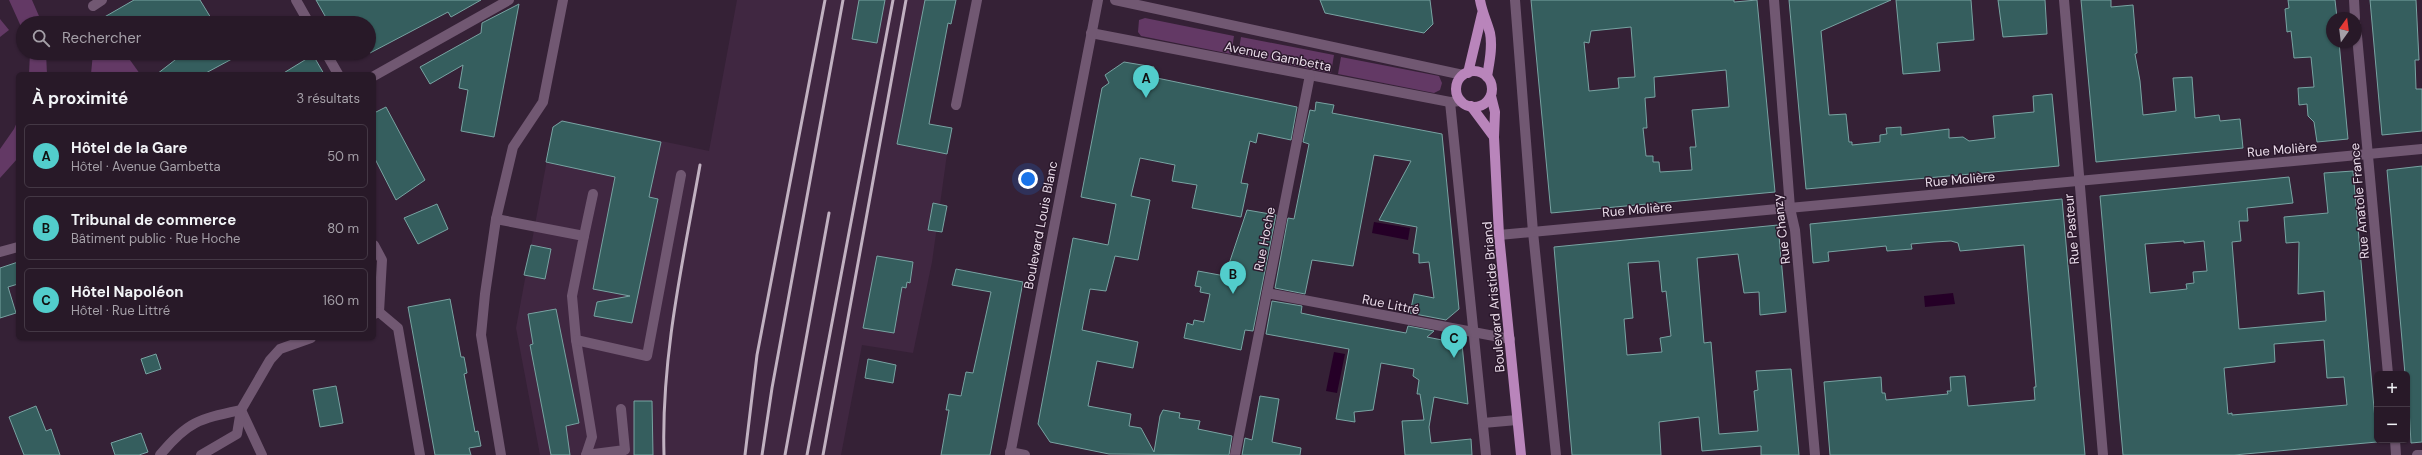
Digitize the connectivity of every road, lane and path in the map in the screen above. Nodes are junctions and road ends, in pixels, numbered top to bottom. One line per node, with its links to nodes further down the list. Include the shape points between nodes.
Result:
1 (102, 0): 13 (street)
2 (296, 0): 16 (street)
3 (509, 0): 22 (street)
4 (561, 0): 37 (street, via 543,102 513,147)
5 (977, 0): 28 (street)
6 (1098, 0): 17 (street, Boulevard Louis Blanc)
7 (1116, 0): 21 (street, Avenue Gambetta)
8 (1480, 0): 15 (main road)
9 (1515, 0): 38 (street)
10 (1774, 0): 36 (street, Rue Chanzy)
11 (2064, 0): 34 (street, Rue Pasteur)
12 (2354, 0): 14 (street)
13 (93, 6)
14 (2355, 12)
15 (1482, 14): 21 (main road); 24 (main road, via 1490,34)
16 (305, 16)
17 (1090, 33): 23 (street, Avenue Gambetta); 57 (street, Boulevard Louis Blanc)
18 (2358, 48): 32 (street, Rue Anatole France)
19 (330, 60): 20 (street)
20 (337, 72)
21 (1465, 74): 24 (main road, via 1478,72); 26 (main road, via 1459,80 1456,90)
22 (376, 75)
23 (1310, 75): 27 (street, Avenue Gambetta); 44 (street, Rue Hoche)
24 (1487, 77): 25 (main road, via 1491,84)
25 (1491, 96): 29 (main road, via 1483,104); 30 (main road, Boulevard Aristide Briand, via 1495,112)
26 (1461, 100): 27 (street, Avenue Gambetta); 29 (main road)
27 (1450, 102): 46 (street)
28 (956, 105)
29 (1471, 106): 30 (main road)
30 (1494, 137): 39 (main road, Boulevard Aristide Briand)
31 (2422, 149): 32 (street, Rue Molière)
32 (2368, 154): 34 (street, Rue Molière); 50 (street, Rue Anatole France)
33 (681, 175): 49 (street, via 647,356)
34 (2080, 181): 36 (street, Rue Molière); 70 (street, Rue Pasteur)
35 (593, 194): 40 (street)
36 (1790, 208): 38 (street, Rue Molière); 69 (street, Rue Chanzy, via 1795,230)
37 (496, 219): 40 (street); 62 (street, via 481,335)
38 (1533, 232): 39 (street, Rue Molière); 68 (street)
39 (1499, 235): 47 (main road, Boulevard Aristide Briand)
40 (584, 236): 49 (street, via 572,296)
41 (16, 248): 43 (street)
42 (376, 249): 45 (street, via 382,260)
43 (0, 252)
44 (1267, 292): 46 (street, Rue Littré); 65 (street, Rue Hoche)
45 (376, 313): 61 (street, via 398,328)
46 (1474, 334): 47 (street, Rue Littré); 54 (street)
47 (1510, 339): 53 (main road, Boulevard Aristide Briand)
48 (305, 340): 52 (street, via 280,349 270,360)
49 (576, 340): 63 (street, via 592,437)
50 (2388, 371)
51 (621, 409): 56 (street)
52 (241, 410): 58 (street, via 216,415 188,426 178,433); 59 (street, via 237,434); 60 (street)
53 (1517, 420): 54 (street); 67 (main road, Boulevard Aristide Briand)
54 (1483, 423): 66 (street)
55 (2395, 443): 71 (street)
56 (625, 453): 63 (street)
57 (1010, 454): 64 (street)
58 (160, 455)
59 (201, 455)
60 (262, 455)
61 (420, 455)
62 (501, 455)
63 (586, 455)
64 (1025, 455)
65 (1236, 455)
66 (1486, 455)
67 (1521, 455)
68 (1556, 455)
69 (1815, 455)
70 (2103, 455)
71 (2396, 455)
72 (2417, 455): 73 (street)
73 (2422, 455)

